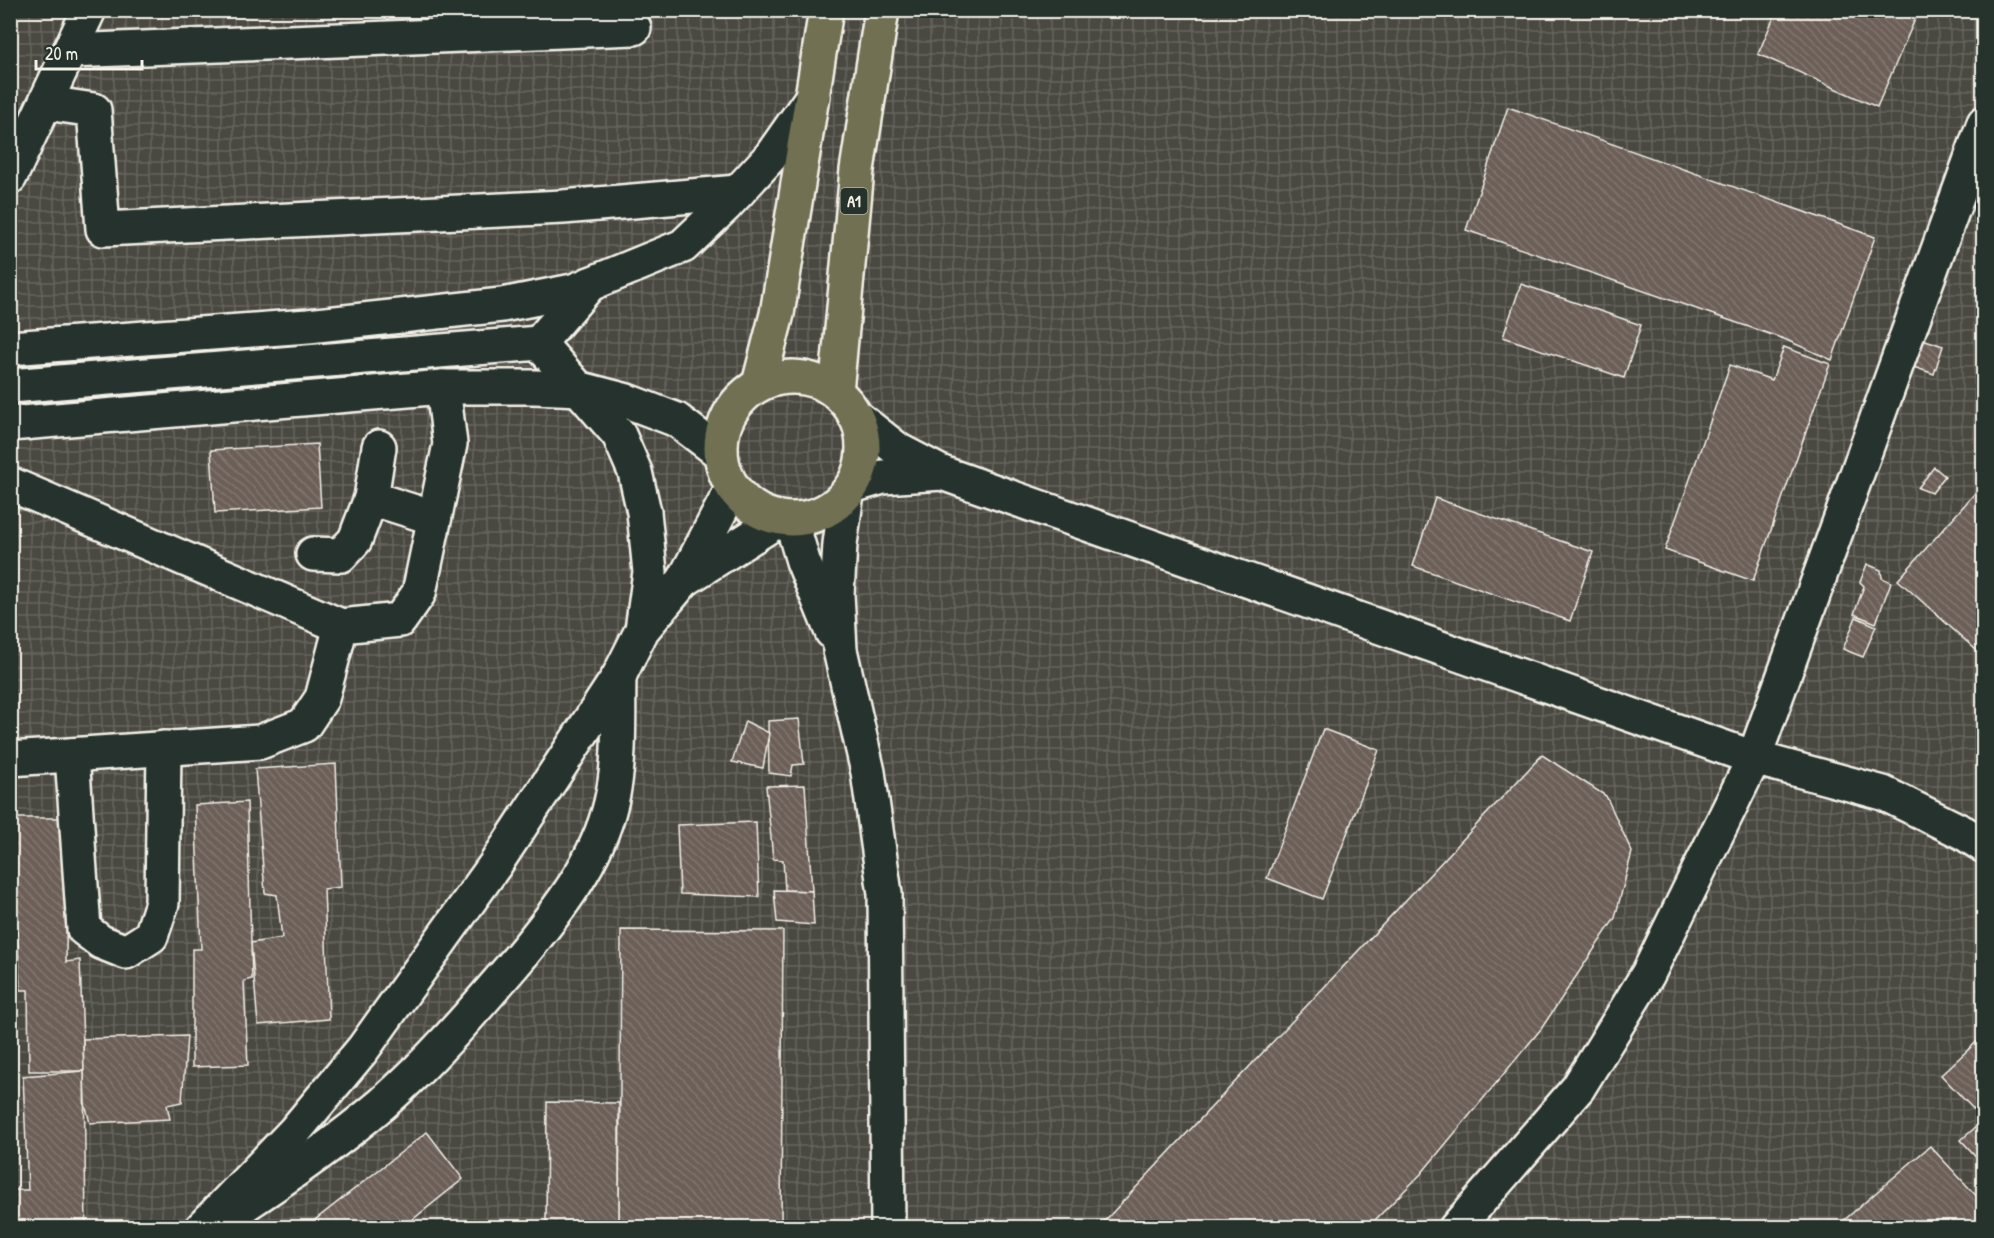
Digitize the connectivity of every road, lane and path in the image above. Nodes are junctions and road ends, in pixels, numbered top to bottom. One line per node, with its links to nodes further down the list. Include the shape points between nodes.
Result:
1 (89, 10): 5 (street)
2 (826, 10): 6 (highway)
3 (882, 10): 18 (highway, A1, via 857,170)
4 (634, 28): 5 (street)
5 (70, 51): 7 (street)
6 (813, 96): 10 (street, via 771,156); 14 (highway, via 777,314)
7 (46, 103): 9 (street); 10 (street, via 94,110 103,229 563,207)
8 (1983, 123): 37 (street)
9 (10, 177)
10 (738, 192): 11 (street, via 683,246)
11 (590, 284): 12 (street); 13 (street, via 502,305 308,326)
12 (538, 343): 15 (street); 17 (street)
13 (10, 348)
14 (759, 384): 18 (highway, via 785,376 812,379); 21 (highway, via 737,400 723,424)
15 (10, 386)
16 (443, 387): 17 (street); 19 (street); 27 (street, via 450,444)
17 (581, 389): 21 (street, via 677,420); 32 (street, via 619,435 635,472 650,572)
18 (846, 404): 22 (street, via 898,450); 25 (highway, via 861,433 862,452)
19 (10, 424)
20 (379, 447): 26 (street)
21 (719, 452): 24 (highway)
22 (942, 473): 25 (street, via 883,477); 37 (street)
23 (10, 484): 31 (street)
24 (732, 489): 28 (highway, via 753,509); 30 (street)
25 (849, 490): 28 (highway, via 831,508 812,517); 33 (street, via 837,594)
26 (371, 498): 27 (street); 29 (street, via 355,540 341,555)
27 (434, 518): 31 (street, via 419,593 400,620)
28 (786, 519): 30 (street); 33 (street)
29 (313, 554)
30 (684, 580): 32 (street)
31 (341, 626): 35 (street, via 322,698 304,725 260,742)
32 (642, 630): 34 (street)
33 (840, 650): 42 (street, via 868,772 885,894)
34 (619, 676): 40 (street, via 495,865 363,1049 294,1132); 41 (street, via 618,743 611,803 588,863 554,915 475,1010 383,1103 295,1172)
35 (164, 748): 36 (street); 36 (street, via 162,903 151,936 126,952 101,942 84,929)
36 (72, 754): 38 (street)
37 (1754, 758): 39 (street, via 1884,793); 43 (street, via 1648,974 1578,1088)
38 (10, 759)
39 (1983, 846)
40 (202, 1227)
41 (210, 1227)
42 (888, 1227)
43 (1456, 1227)

